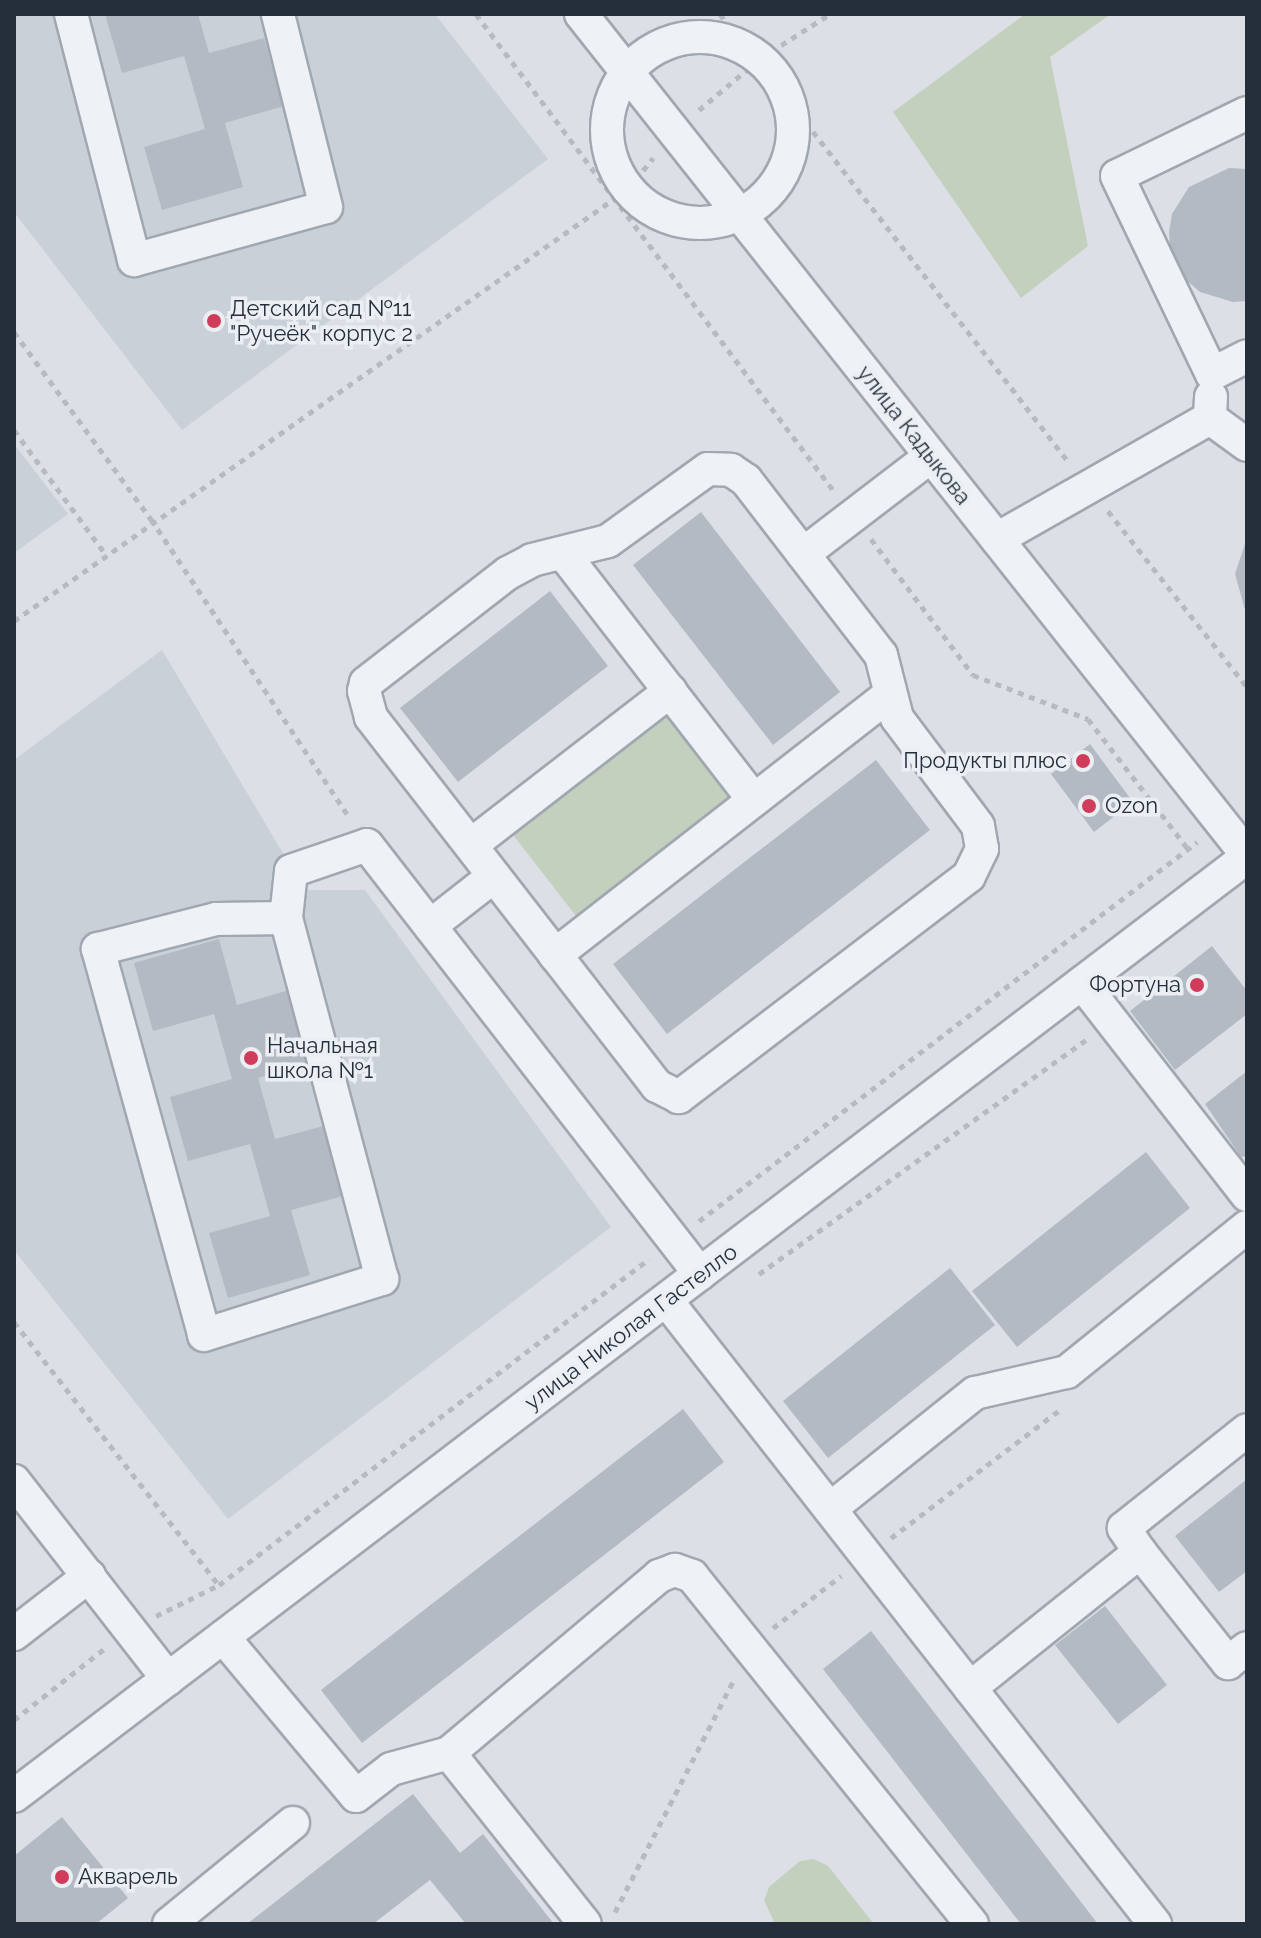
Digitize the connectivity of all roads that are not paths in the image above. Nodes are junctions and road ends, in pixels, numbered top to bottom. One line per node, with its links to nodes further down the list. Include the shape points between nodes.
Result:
1 (71, 14): 2 (street, via 134,260 326,207)
2 (278, 14)
3 (581, 14): 4 (street, улица Кадыкова)
4 (626, 71): 6 (street, улица Кадыкова); 6 (street, via 611,98 606,130 620,194 680,221 711,223); 6 (street, via 652,49 682,37 715,37 753,52 791,103 794,136 786,168 767,195)
5 (1247, 113): 8 (street, via 1117,176)
6 (740, 215): 11 (street, улица Кадыкова)
7 (1247, 356): 8 (street)
8 (1212, 374): 9 (street)
9 (1210, 418): 10 (street); 12 (street)
10 (1247, 445)
11 (931, 456): 12 (street, улица Кадыкова); 14 (street)
12 (997, 539): 19 (street, улица Кадыкова)
13 (563, 553): 14 (street, via 608,541 694,476 719,468 746,480); 15 (street); 18 (street, via 508,573 366,683 364,700 371,717)
14 (803, 554): 16 (street, via 881,655)
15 (670, 691): 17 (street); 18 (street)
16 (889, 695): 17 (street); 23 (street, via 901,726 978,826 982,849 969,876 679,1097 662,1092)
17 (754, 800): 23 (street)
18 (471, 845): 20 (street)
19 (1247, 856): 24 (street, улица Николая Гастелло)
20 (494, 876): 22 (street); 23 (street)
21 (286, 918): 21 (street, via 382,1279 204,1335 98,949 216,919); 22 (street, via 291,871 367,845)
22 (430, 926): 27 (street)
23 (555, 955)
24 (1082, 983): 25 (street); 27 (street, улица Николая Гастелло)
25 (1247, 1195)
26 (1247, 1227): 31 (street, via 1067,1372 975,1393)
27 (700, 1274): 28 (street, улица Николая Гастелло)
28 (666, 1300): 31 (street); 35 (street, улица Николая Гастелло)
29 (1247, 1430): 32 (street, via 1124,1528)
30 (14, 1481): 33 (street)
31 (830, 1509): 38 (street)
32 (1140, 1552): 36 (street, via 1228,1663); 38 (street)
33 (89, 1576): 34 (street); 37 (street)
34 (14, 1634)
35 (223, 1637): 37 (street, улица Николая Гастелло); 39 (street, via 356,1796 391,1769)
36 (1247, 1648)
37 (168, 1679): 40 (street, улица Николая Гастелло)
38 (970, 1688): 45 (street)
39 (449, 1753): 43 (street); 44 (street, via 659,1576 675,1570 692,1576 750,1645)
40 (14, 1796)
41 (293, 1823): 42 (street)
42 (169, 1924)
43 (585, 1924)
44 (972, 1924)
45 (1155, 1924)

